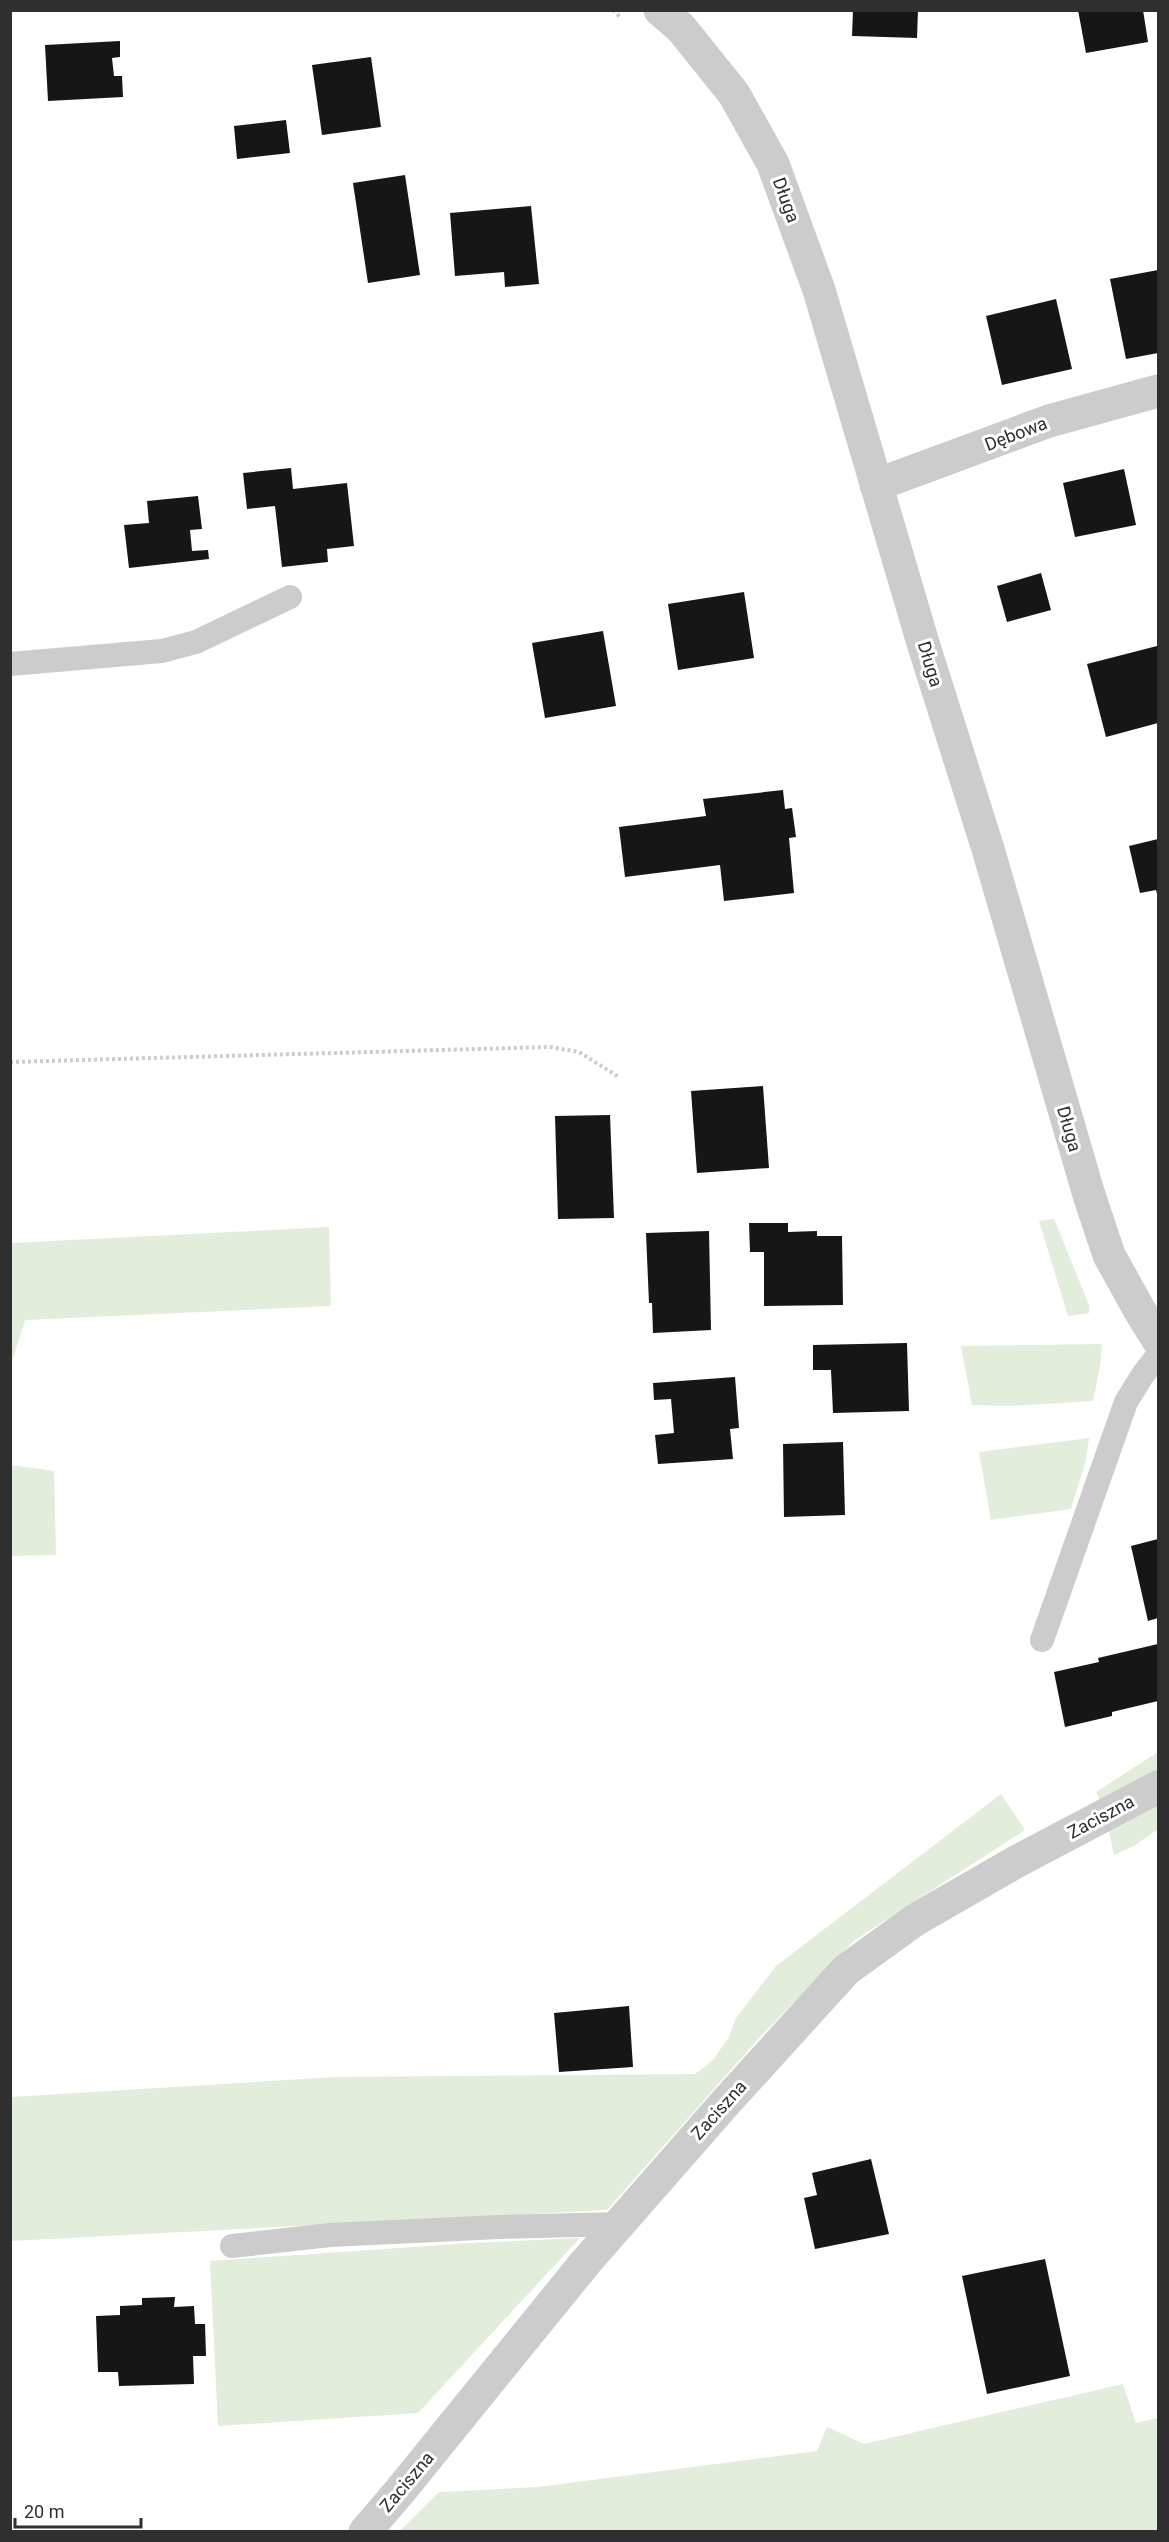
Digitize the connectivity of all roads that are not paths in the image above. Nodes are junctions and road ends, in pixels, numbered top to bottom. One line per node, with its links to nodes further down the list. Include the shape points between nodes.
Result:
1 (660, 11): 3 (street, Długa, via 681,28 734,94 773,164 819,290)
2 (1158, 391): 3 (street, Dębowa, via 1049,421)
3 (876, 485): 6 (street, Długa, via 1089,1195 1109,1255)
4 (290, 597): 5 (lane, via 196,642 162,651)
5 (10, 664)
6 (1158, 1340)
7 (1158, 1355): 8 (lane, via 1126,1402)
8 (1042, 1640)
9 (1158, 1787): 10 (street, Zaciszna, via 915,1920 846,1970)
10 (619, 2224): 11 (lane, via 330,2235); 12 (street, Zaciszna)
11 (232, 2246)
12 (365, 2532)

